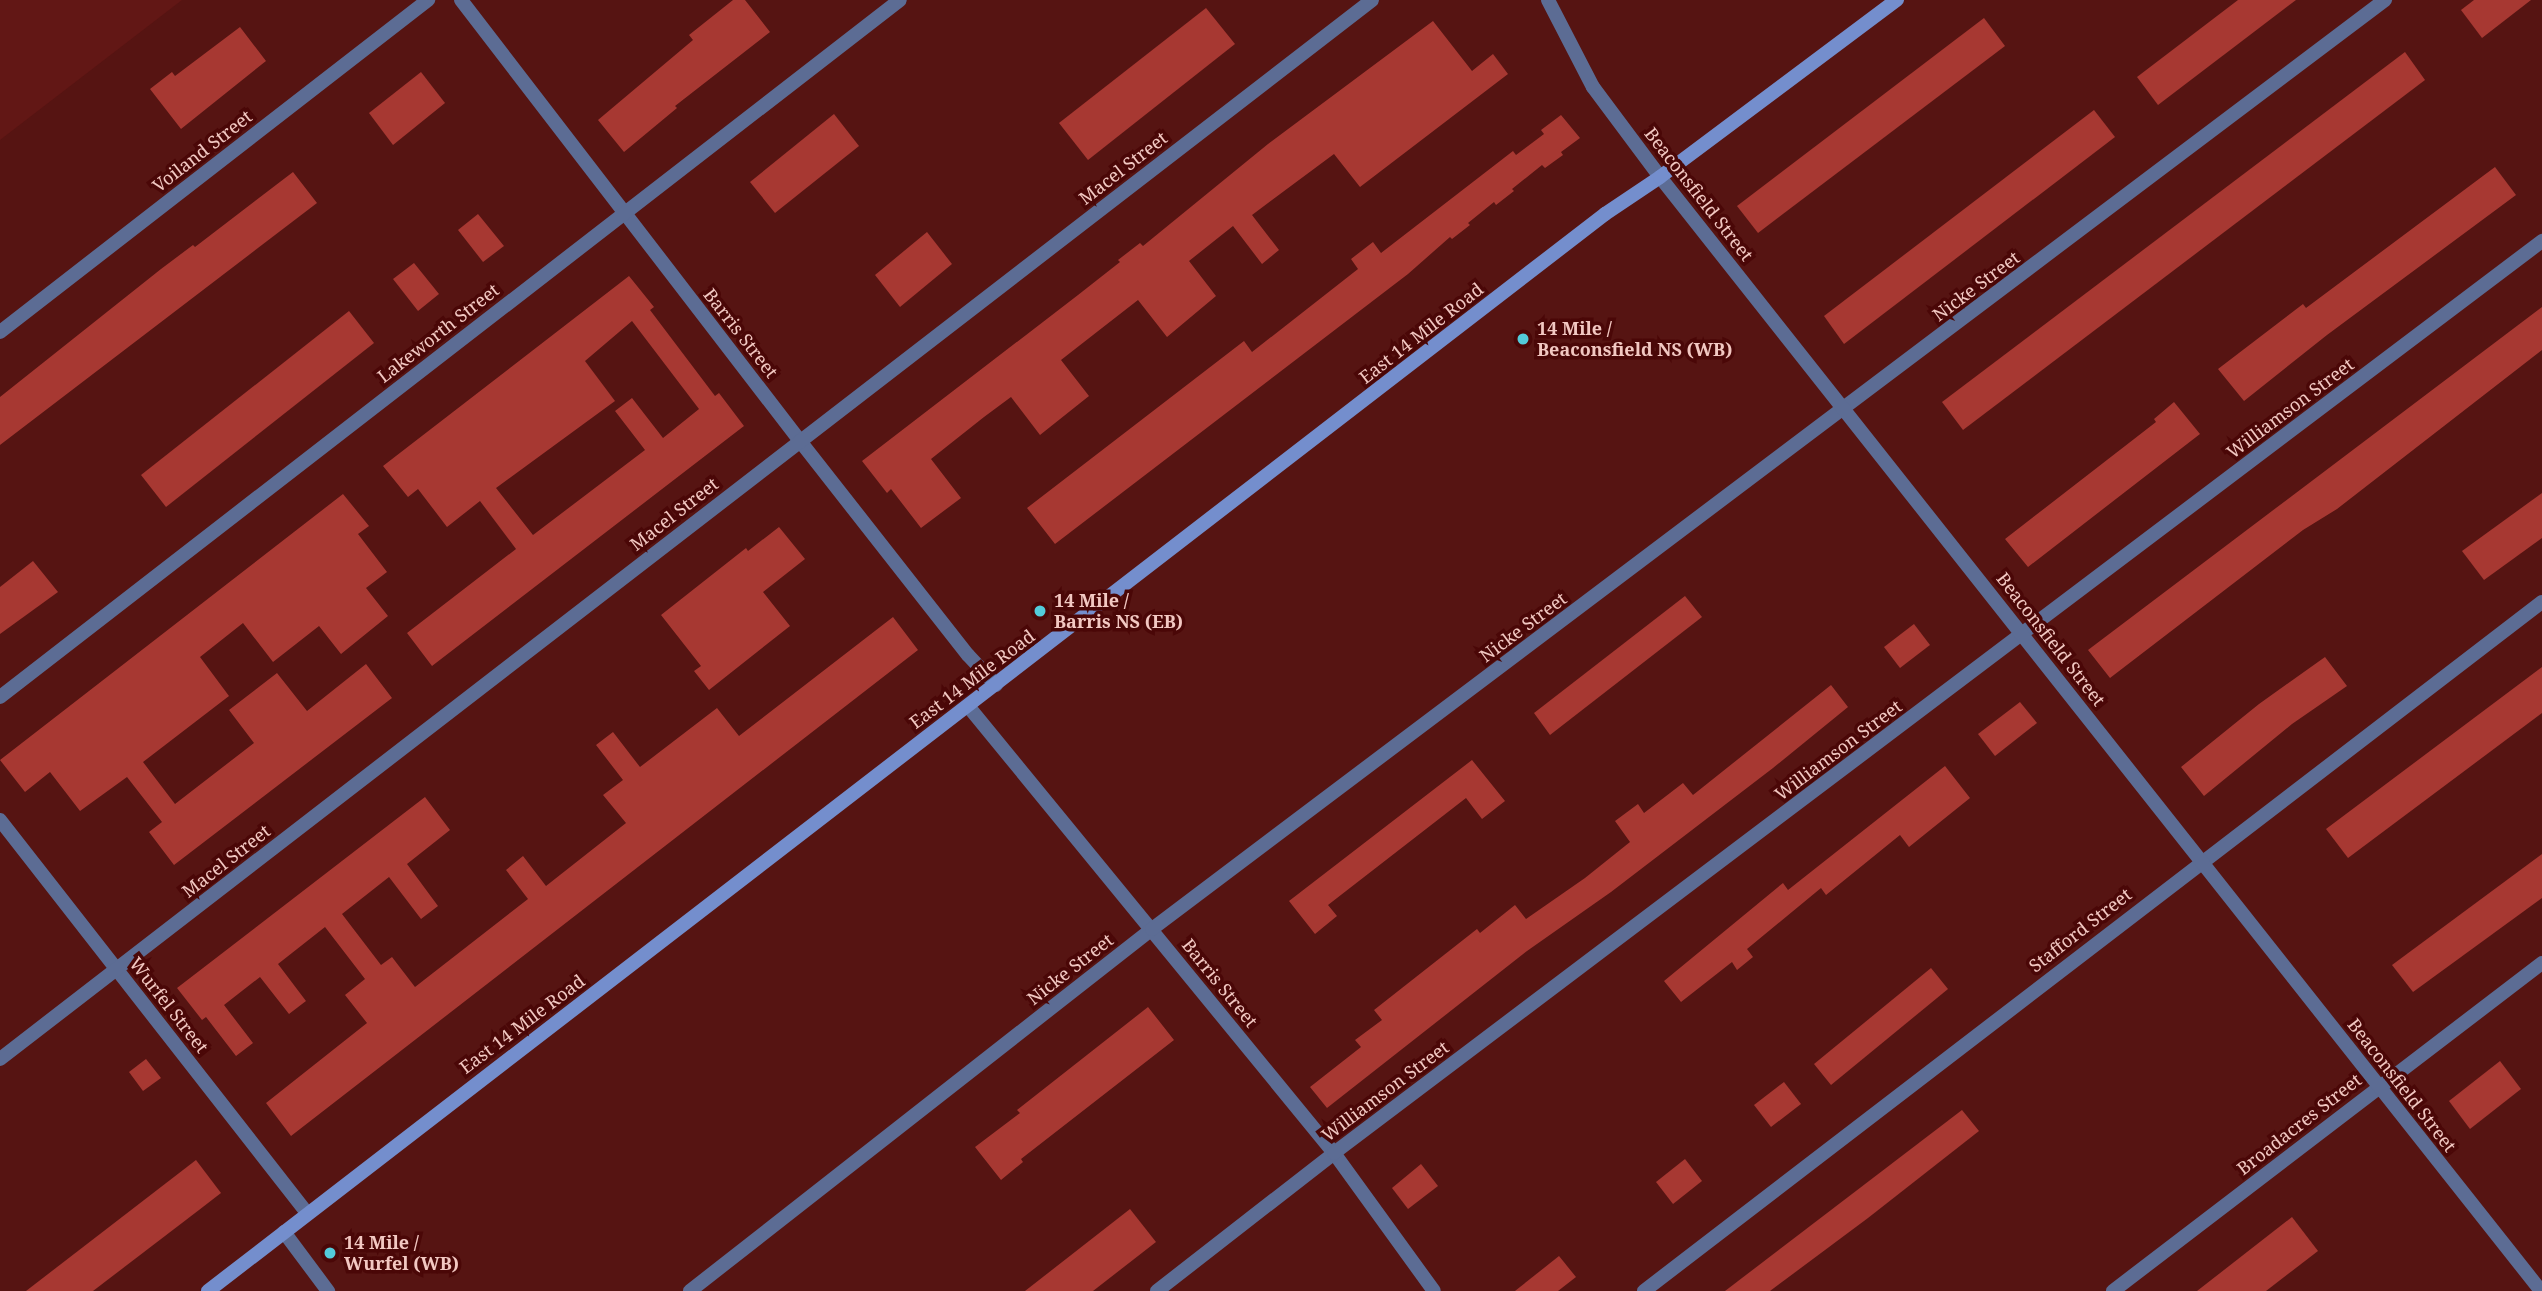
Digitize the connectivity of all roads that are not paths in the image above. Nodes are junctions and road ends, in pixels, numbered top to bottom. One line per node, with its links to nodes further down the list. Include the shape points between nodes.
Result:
1 (428, 0): 11 (street, Voiland Street)
2 (461, 0): 9 (street, Barris Street)
3 (900, 0): 9 (street, Lakeworth Street)
4 (1372, 0): 13 (street, Macel Street)
5 (1548, 0): 8 (street, Beaconsfield Street, via 1593,87)
6 (1897, 0): 8 (main road, East 14 Mile Road)
7 (2385, 0): 12 (street, Nicke Street)
8 (1660, 177): 12 (street, Beaconsfield Street); 16 (main road, East 14 Mile Road, via 1605,214)
9 (624, 213): 13 (street, Barris Street); 17 (street, Lakeworth Street)
10 (2542, 241): 15 (street, Williamson Street)
11 (0, 332)
12 (1845, 410): 15 (street, Beaconsfield Street); 21 (street, Nicke Street)
13 (800, 441): 16 (street, Barris Street); 23 (street, Macel Street)
14 (2542, 602): 20 (street, Stafford Street)
15 (2023, 635): 20 (street, Beaconsfield Street); 26 (street, Williamson Street)
16 (996, 685): 18 (main road, East 14 Mile Road)
17 (0, 697)
18 (968, 706): 21 (street, Barris Street); 27 (main road, East 14 Mile Road)
19 (0, 820): 23 (street, Wurfel Street)
20 (2201, 862): 25 (street, Beaconsfield Street); 34 (street, Stafford Street)
21 (1152, 929): 26 (street, Barris Street); 31 (street, Nicke Street)
22 (2542, 963): 25 (street, Broadacres Street)
23 (117, 970): 24 (street, Macel Street); 27 (street, Wurfel Street)
24 (0, 1059)
25 (2379, 1087): 35 (street, Broadacres Street); 36 (street, Beaconsfield Street)
26 (1334, 1153): 32 (street, Williamson Street); 33 (street, Barris Street)
27 (307, 1213): 28 (main road, East 14 Mile Road)
28 (284, 1232): 29 (main road, East 14 Mile Road); 30 (street)
29 (208, 1291)
30 (328, 1291)
31 (690, 1291)
32 (1157, 1291)
33 (1434, 1291)
34 (1644, 1291)
35 (2113, 1291)
36 (2541, 1291)

